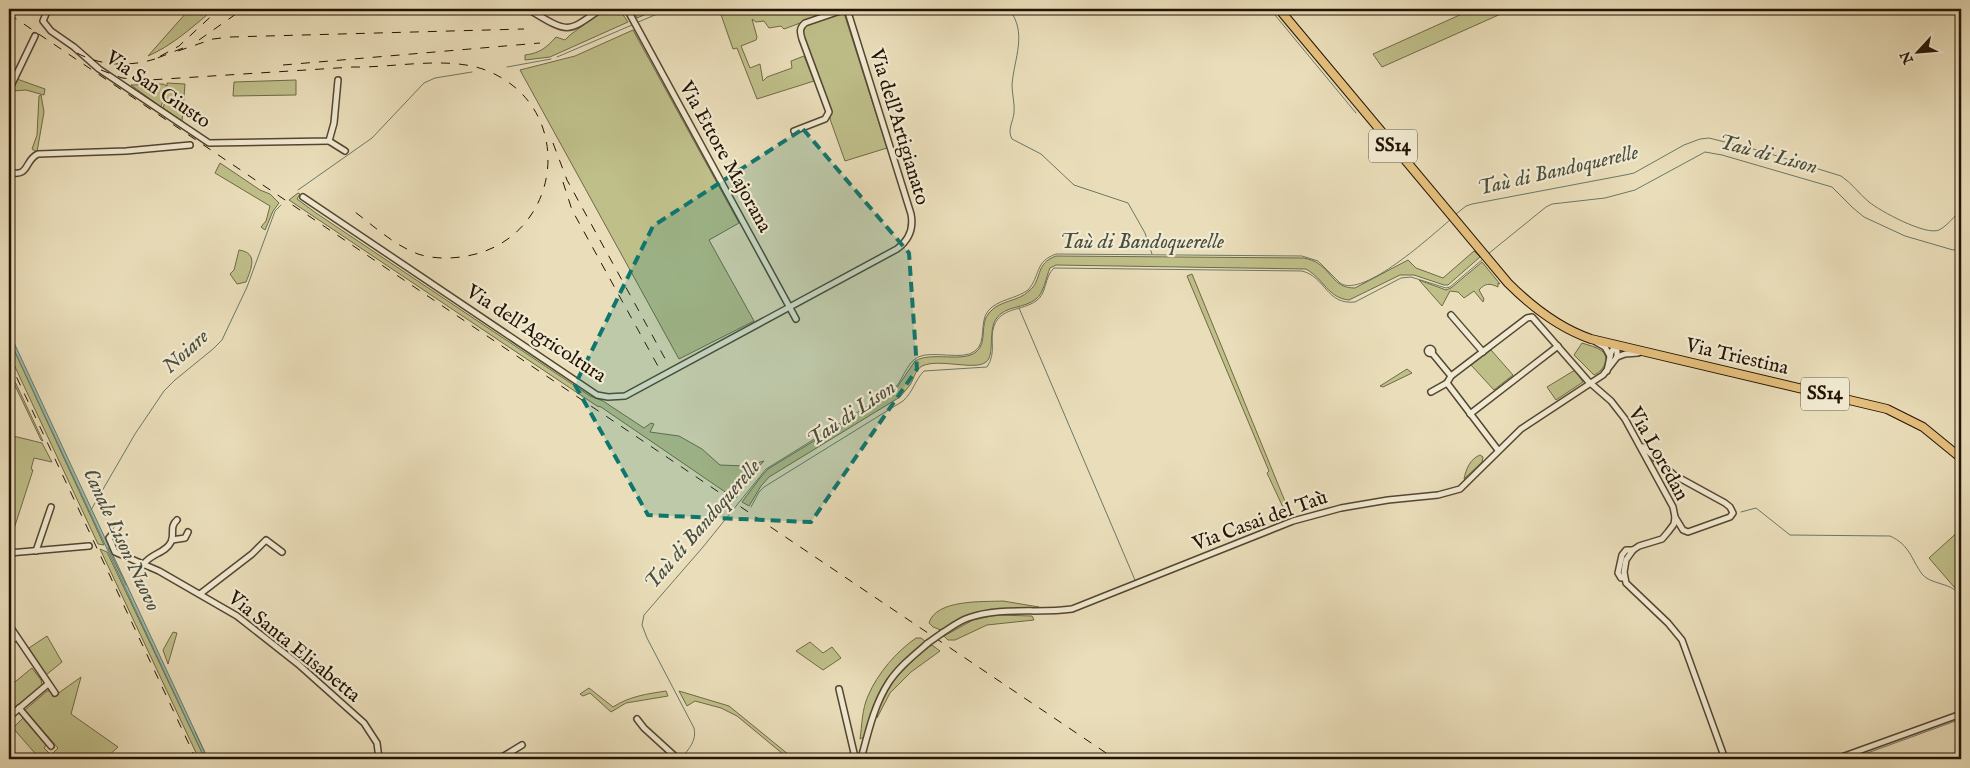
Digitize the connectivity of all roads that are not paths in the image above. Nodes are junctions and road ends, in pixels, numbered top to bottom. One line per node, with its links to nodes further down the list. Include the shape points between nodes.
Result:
1 (48, 9): 11 (street, Via San Giusto, via 43,21 51,31 99,69 209,142)
2 (601, 9): 6 (street, via 579,25 566,28)
3 (627, 9): 16 (street, Via Ettore Majorana)
4 (846, 9): 10 (street, via 801,26 802,39 829,112 825,120); 16 (street, Via dell'Artigianato, via 912,214 912,229 907,240 897,248)
5 (1278, 9): 19 (main road, Via Triestina / SS14, via 1508,283 1532,306)
6 (533, 12)
7 (35, 36): 9 (street)
8 (338, 80): 11 (street)
9 (9, 90)
10 (794, 131)
11 (329, 141): 13 (street)
12 (190, 144): 14 (street, via 126,151 38,154 22,172)
13 (345, 151)
14 (9, 172)
15 (303, 197): 16 (street, Via dell'Agricoltura, via 597,395 625,396 636,392)
16 (790, 306): 18 (street, Via Ettore Majorana)
17 (1451, 315): 22 (street)
18 (796, 319)
19 (1591, 340): 20 (main road, Via Triestina / SS14); 25 (street, via 1605,347)
20 (1617, 345): 24 (main road, Via Triestina / SS14); 25 (street); 26 (street)
21 (1558, 346): 22 (street, Via Loredan, via 1533,317 1527,318); 30 (street, Via Loredan); 32 (street)
22 (1483, 352): 28 (street)
23 (1432, 353): 28 (street)
24 (1648, 353): 26 (street); 35 (main road, Via Triestina / SS14, via 1887,409 1923,426)
25 (1610, 356): 27 (street)
26 (1617, 357): 27 (street, Via Casai del Taù)
27 (1607, 372): 30 (street, Via Casai del Taù)
28 (1451, 376): 29 (street)
29 (1447, 383): 31 (street); 32 (street)
30 (1593, 383): 33 (street, Via Loredan, via 1625,419); 34 (street, Via Casai del Taù, via 1521,429)
31 (1431, 392)
32 (1470, 414): 34 (street)
33 (1639, 443): 37 (street, Via Loredan, via 1673,507); 37 (street, via 1674,475 1725,503 1733,513 1730,518 1688,532)
34 (1498, 450): 64 (street, Via Casai del Taù, bridge, via 1460,489 1447,494 1388,500 1318,514 1259,533 1072,609 986,613 966,619 942,633 907,661 889,682 875,712)
35 (1961, 458)
36 (51, 507): 43 (street)
37 (1675, 517): 65 (street, Via Loredan, via 1674,524 1662,539 1633,550 1626,560 1624,578 1682,640)
38 (177, 520): 41 (street, via 172,527)
39 (118, 527): 46 (street, Via Santa Elisabetta, via 109,538 115,552)
40 (188, 532): 41 (street, via 185,538)
41 (172, 540): 46 (street)
42 (89, 546): 43 (street)
43 (36, 550): 45 (street)
44 (282, 552): 47 (street, via 266,540)
45 (9, 553)
46 (144, 564): 47 (street, Via Santa Elisabetta)
47 (200, 594): 60 (street, Via Santa Elisabetta, via 225,608 298,664 364,723 376,743)
48 (9, 625): 49 (street)
49 (16, 637): 50 (street); 51 (street)
50 (9, 643)
51 (48, 684): 53 (street); 54 (street)
52 (839, 689): 63 (street)
53 (55, 693)
54 (19, 708): 56 (street); 59 (street)
55 (1961, 714): 66 (street)
56 (9, 717)
57 (637, 719): 62 (street)
58 (522, 745): 61 (street)
59 (51, 746)
60 (379, 759)
61 (500, 759)
62 (678, 759)
63 (857, 759)
64 (861, 759)
65 (1725, 759)
66 (1836, 759)

